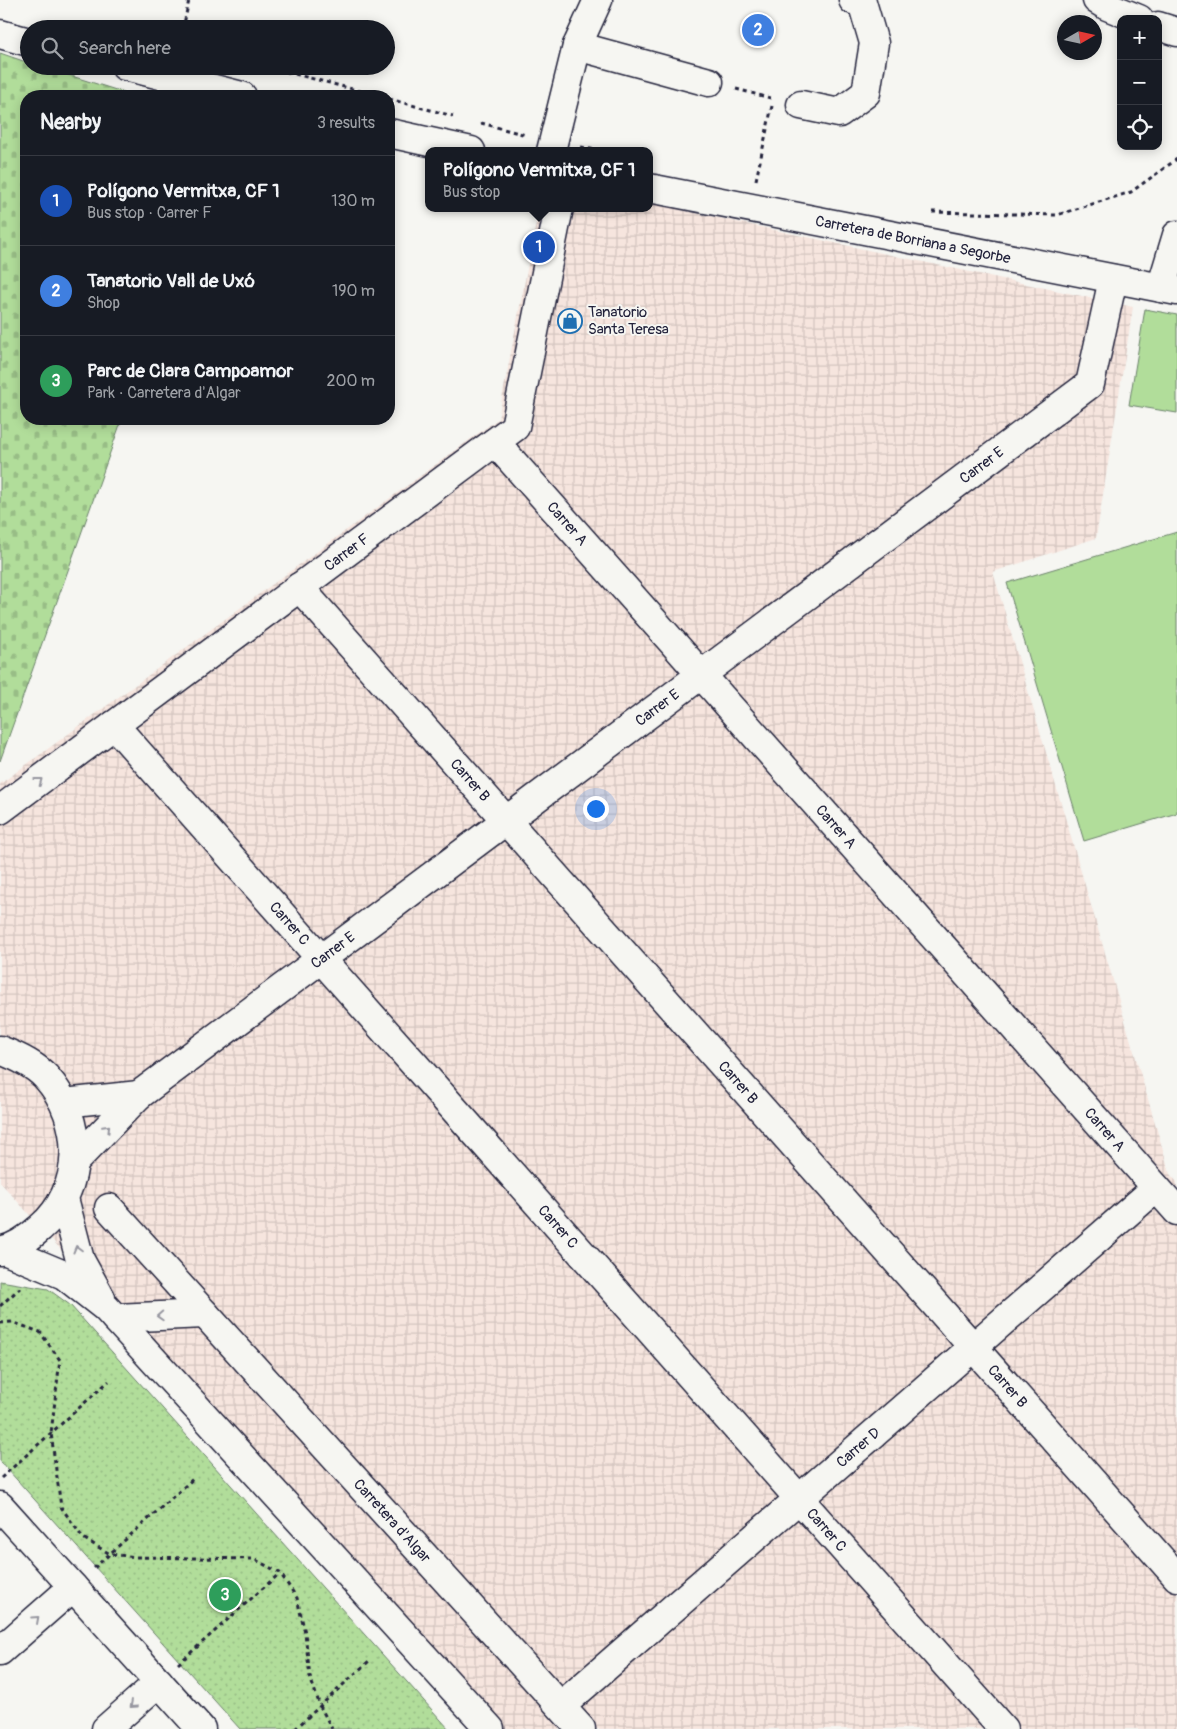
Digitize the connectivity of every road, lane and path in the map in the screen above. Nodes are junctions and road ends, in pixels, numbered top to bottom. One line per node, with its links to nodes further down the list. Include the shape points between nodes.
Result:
1 (189, 0): 6 (path)
2 (598, 0): 11 (street)
3 (853, 0): 19 (street, via 862,2 874,43 866,93 839,112)
4 (1097, 0): 5 (street)
5 (1129, 15)
6 (185, 20)
7 (1162, 27): 8 (street)
8 (1177, 32)
9 (0, 34): 10 (street)
10 (20, 40)
11 (577, 46): 14 (street); 23 (street)
12 (160, 75): 15 (street)
13 (298, 75): 16 (path)
14 (709, 82): 17 (path)
15 (219, 90)
16 (356, 90)
17 (773, 99): 19 (path); 26 (path, via 756,181)
18 (395, 101): 20 (path)
19 (801, 105)
20 (456, 116)
21 (476, 122): 23 (path)
22 (395, 134): 24 (street)
23 (552, 146)
24 (453, 147)
25 (1177, 158): 29 (path, via 1131,192 1057,215)
26 (765, 183)
27 (653, 189): 31 (street, Carretera de Borriana a Segorbe)
28 (558, 212): 33 (street, Carrer F, via 515,427)
29 (925, 212)
30 (1177, 235): 32 (street)
31 (1113, 279): 32 (street, Carretera de Borriana a Segorbe); 35 (street, Carrer E, via 1090,384)
32 (1169, 289)
33 (495, 442): 34 (street, Carrer F); 35 (street, Carrer A)
34 (299, 587): 36 (street, Carrer F); 38 (street, Carrer B)
35 (701, 675): 38 (street, Carrer E); 44 (street, Carrer A)
36 (114, 725): 37 (street, Carrer F, one-way to 36); 39 (street, Carrer C)
37 (0, 810)
38 (506, 821): 39 (street, Carrer E); 54 (street, Carrer B)
39 (321, 959): 41 (street, Carrer E); 59 (street, Carrer C)
40 (0, 1050): 42 (street, via 20,1057 46,1076)
41 (139, 1095): 42 (street); 43 (street, Carrer E, one-way to 41)
42 (64, 1103): 43 (street, via 74,1131)
43 (75, 1160): 45 (street, via 72,1180)
44 (1156, 1188): 47 (street, Carrer A); 54 (street, Carrer D)
45 (64, 1198): 48 (street, via 49,1220 28,1238); 51 (street, one-way to 45, via 80,1260)
46 (109, 1208): 52 (street, Carretera d'Algar)
47 (1177, 1211)
48 (2, 1250): 51 (street, via 64,1275)
49 (27, 1282): 50 (path)
50 (0, 1306)
51 (111, 1313): 52 (street, one-way to 51); 74 (street)
52 (205, 1314): 69 (street, Carretera d'Algar)
53 (0, 1324): 56 (path, via 12,1322 40,1332 60,1360)
54 (973, 1347): 59 (street, Carrer D); 63 (street, Carrer B)
55 (109, 1381): 56 (path)
56 (51, 1433): 58 (path); 61 (path, via 61,1507 83,1538)
57 (195, 1477): 61 (path)
58 (0, 1479)
59 (799, 1498): 69 (street, Carrer D); 76 (street, Carrer C)
60 (0, 1506): 64 (street)
61 (110, 1554): 62 (path, via 254,1559); 64 (path)
62 (280, 1573): 67 (path); 68 (path, via 297,1598 306,1633 310,1676)
63 (1177, 1577)
64 (73, 1586): 65 (street, one-way to 64); 67 (street)
65 (0, 1652)
66 (370, 1661): 68 (path)
67 (159, 1682): 70 (street, one-way to 70); 71 (street)
68 (320, 1706): 72 (path); 73 (path)
69 (561, 1706): 75 (street, Carretera d'Algar)
70 (106, 1729)
71 (201, 1729)
72 (295, 1729)
73 (332, 1729)
74 (490, 1729)
75 (581, 1729)
76 (1003, 1729)

